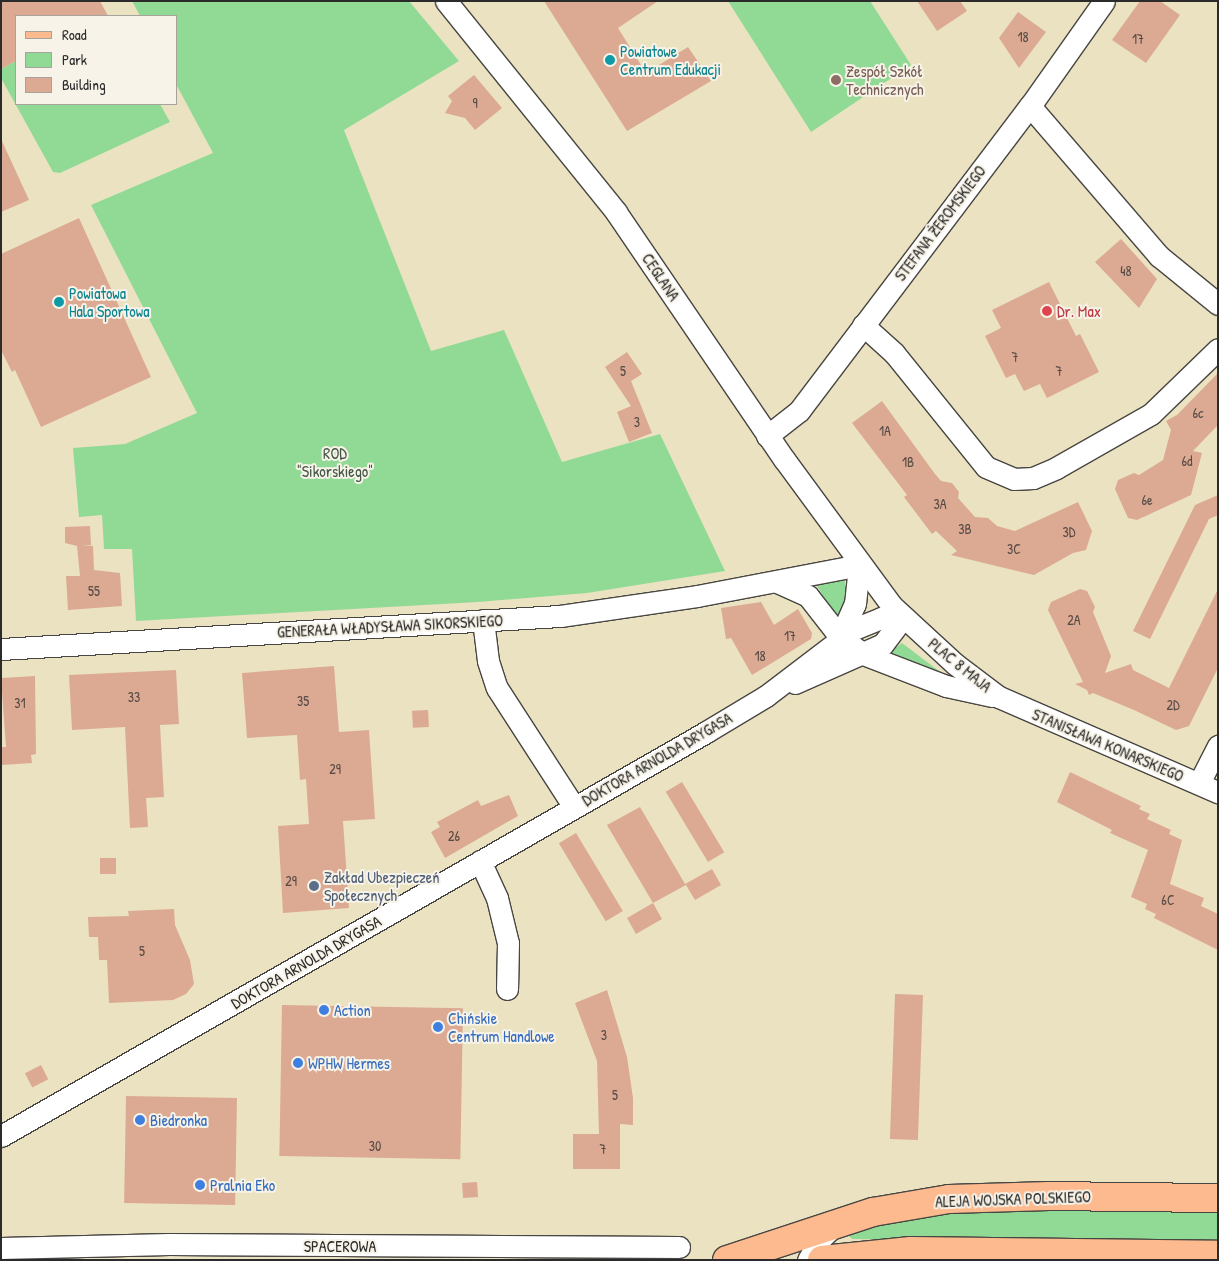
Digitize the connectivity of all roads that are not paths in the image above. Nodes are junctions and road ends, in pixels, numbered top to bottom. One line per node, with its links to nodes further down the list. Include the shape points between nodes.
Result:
1 (446, 1): 7 (street, CEGLANA, via 616,212)
2 (1104, 1): 3 (street, STEFANA ŻEROMSKIEGO)
3 (1030, 106): 4 (street, via 1159,256); 5 (street, STEFANA ŻEROMSKIEGO)
4 (1218, 304)
5 (863, 325): 6 (street, via 894,354 986,466 1014,479 1033,478 1056,468 1151,414); 7 (street, STEFANA ŻEROMSKIEGO, via 799,411)
6 (1218, 349)
7 (767, 436): 8 (street, CEGLANA)
8 (859, 565): 9 (street); 10 (street, PLAC 8 MAJA); 12 (street, via 855,604)
9 (777, 582): 11 (street, GENERAŁA WŁADYSŁAWA SIKORSKIEGO, via 595,612); 12 (street, PLAC 8 MAJA, via 813,599)
10 (903, 617): 12 (street, via 874,620); 14 (street, via 889,639); 16 (street, PLAC 8 MAJA, via 955,664)
11 (483, 620): 13 (street, GENERAŁA WŁADYSŁAWA SIKORSKIEGO); 19 (street, via 488,662 498,688)
12 (840, 638): 14 (street, PLAC 8 MAJA); 15 (street, DOKTORA ARNOLDA DRYGASA)
13 (1, 649)
14 (863, 654): 15 (street, DOKTORA ARNOLDA DRYGASA); 16 (street, PLAC 8 MAJA, via 946,686)
15 (766, 696): 19 (street, DOKTORA ARNOLDA DRYGASA)
16 (999, 697): 18 (street, STANISŁAWA KONARSKIEGO)
17 (1218, 746): 18 (street)
18 (1208, 787)
19 (574, 806): 20 (street, DOKTORA ARNOLDA DRYGASA)
20 (480, 861): 21 (street, via 497,898 508,943); 22 (street, DOKTORA ARNOLDA DRYGASA)
21 (507, 989)
22 (1, 1136)
23 (1218, 1198): 24 (main road, ALEJA WOJSKA POLSKIEGO, via 1048,1196 949,1199 891,1208)
24 (837, 1223): 29 (main road, ALEJA WOJSKA POLSKIEGO); 30 (street, via 821,1238)
25 (679, 1247): 26 (street, SPACEROWA, via 168,1244)
26 (1, 1248)
27 (1218, 1255): 28 (main road, via 911,1251)
28 (850, 1257): 31 (main road)
29 (727, 1260)
30 (808, 1260)
31 (822, 1260)

